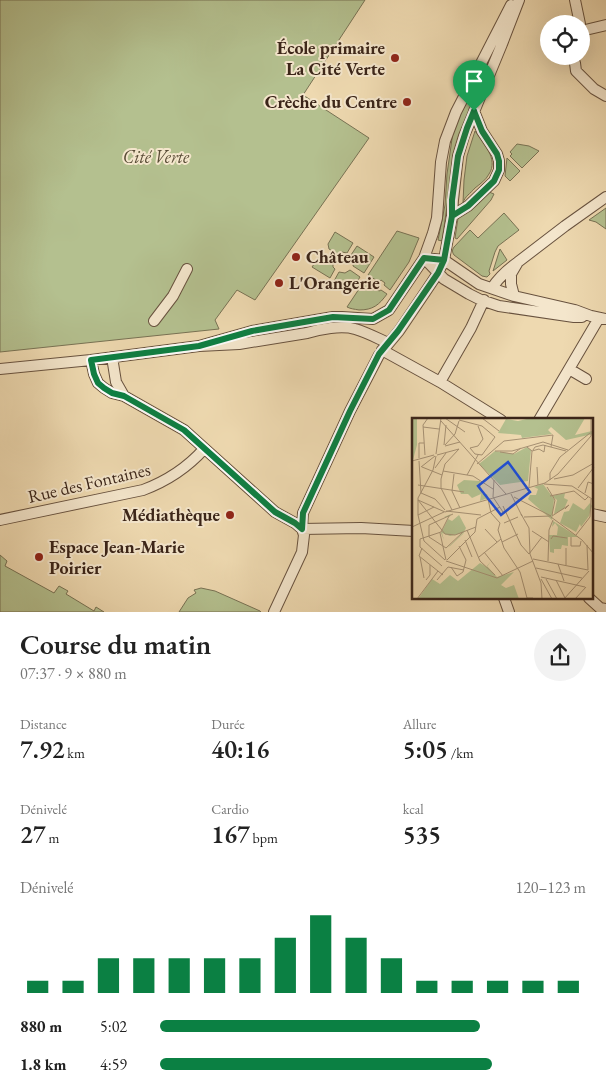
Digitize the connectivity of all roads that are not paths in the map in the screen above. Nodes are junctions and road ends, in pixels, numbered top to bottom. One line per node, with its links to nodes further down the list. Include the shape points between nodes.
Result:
1 (513, 0): 12 (street, via 456,112 445,141 437,218)
2 (519, 0): 9 (street)
3 (574, 0): 4 (street)
4 (578, 15)
5 (606, 25): 6 (street)
6 (590, 29)
7 (575, 65): 8 (street, via 576,71)
8 (606, 96)
9 (474, 111): 11 (street, via 458,156); 11 (street, via 497,154 499,170 494,181 468,206)
10 (606, 197): 14 (street)
11 (452, 216): 13 (street)
12 (424, 258): 13 (street); 16 (street); 22 (street, via 389,310 373,319 333,317 252,331)
13 (444, 260): 16 (street); 17 (street, via 479,284)
14 (518, 262): 17 (street); 18 (street, via 511,274)
15 (187, 269): 21 (street, via 173,296)
16 (438, 273): 19 (street, via 468,294); 23 (street)
17 (492, 288): 18 (street)
18 (514, 296): 20 (street)
19 (484, 300): 20 (street, via 499,306); 29 (street)
20 (599, 318): 27 (street)
21 (154, 321)
22 (199, 346): 23 (street, via 238,344 341,327 356,329); 24 (street)
23 (385, 346): 29 (street); 35 (street, via 360,390 303,513)
24 (112, 357): 25 (street); 30 (street, via 116,382)
25 (91, 360): 26 (street); 30 (street, via 98,383 112,393)
26 (0, 369)
27 (569, 369): 28 (street); 32 (street)
28 (586, 379)
29 (440, 382): 31 (street)
30 (124, 396): 33 (street, via 184,430)
31 (498, 418)
32 (540, 418)
33 (204, 449): 34 (street, Rue des Fontaines, via 160,484 143,490); 35 (street, via 275,512)
34 (0, 520)
35 (302, 529): 36 (street); 40 (street, via 302,552)
36 (412, 531)
37 (505, 600): 41 (street)
38 (591, 600): 39 (street)
39 (606, 609)
40 (276, 612)
41 (509, 612)

